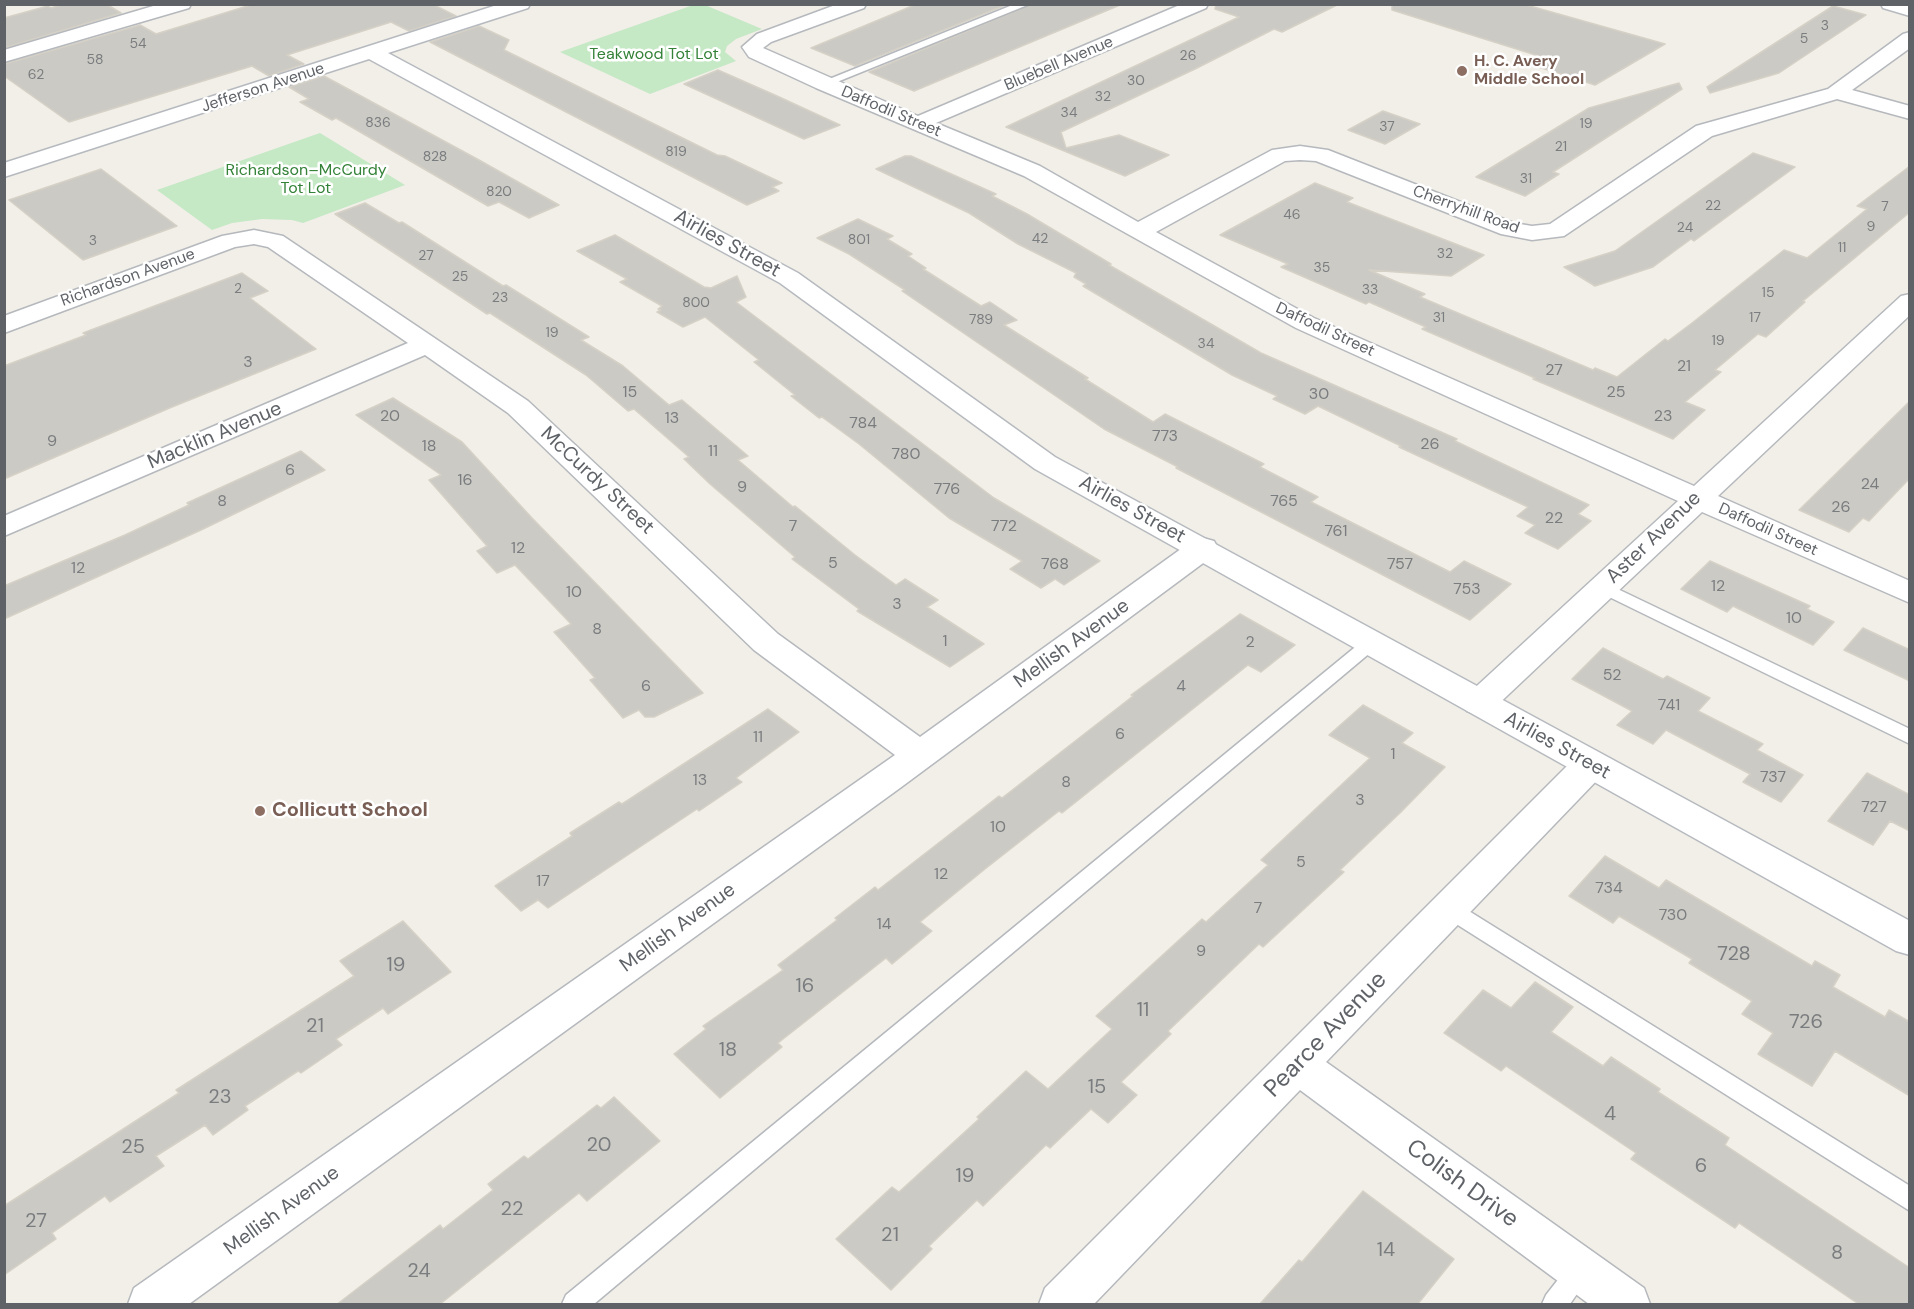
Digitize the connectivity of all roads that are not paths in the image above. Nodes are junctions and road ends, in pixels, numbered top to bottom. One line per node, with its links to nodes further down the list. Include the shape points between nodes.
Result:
1 (182, 4): 10 (street)
2 (521, 4): 9 (street, Jefferson Avenue)
3 (1025, 4): 11 (lane)
4 (1199, 4): 14 (street, Bluebell Avenue)
5 (1890, 4): 7 (street)
6 (852, 5): 11 (street, Daffodil Street, via 764,38 752,47 756,53)
7 (1910, 10)
8 (1910, 38): 12 (street, Cherryhill Road)
9 (373, 53): 15 (street, Jefferson Avenue); 23 (street, Airlies Street, via 789,278 1045,462)
10 (4, 56)
11 (823, 84): 14 (street, Daffodil Street)
12 (1836, 92): 13 (street); 16 (street, Cherryhill Road, via 1704,131 1556,231 1532,233 1509,229 1320,155 1300,153 1280,155)
13 (1910, 113)
14 (919, 123): 16 (street, Daffodil Street, via 1032,171)
15 (4, 170)
16 (1139, 231): 21 (street, Daffodil Street, via 1305,323)
17 (254, 237): 19 (street, Richardson Avenue, via 230,241); 20 (street, McCurdy Street, via 275,241)
18 (1910, 301): 21 (street, Aster Avenue)
19 (4, 324)
20 (426, 345): 22 (street, Macklin Avenue); 29 (street, McCurdy Street, via 518,407 766,642)
21 (1697, 498): 24 (street, Aster Avenue); 25 (street, Daffodil Street)
22 (4, 527)
23 (1203, 548): 26 (street, Airlies Street); 29 (street, Mellish Avenue)
24 (1603, 587): 27 (street, Aster Avenue); 28 (lane)
25 (1910, 593)
26 (1371, 642): 27 (street, Airlies Street); 37 (lane)
27 (1479, 703): 30 (street, Airlies Street)
28 (1910, 737)
29 (920, 755): 36 (street, Mellish Avenue)
30 (1590, 765): 31 (street, Pearce Avenue); 32 (street, Airlies Street)
31 (1449, 909): 33 (street, Pearce Avenue); 34 (lane)
32 (1910, 940)
33 (1297, 1064): 35 (street, Colish Drive); 38 (street, Pearce Avenue)
34 (1910, 1200)
35 (1567, 1288): 39 (street, Colish Drive)
36 (151, 1305)
37 (575, 1305)
38 (1062, 1305)
39 (1627, 1305)

